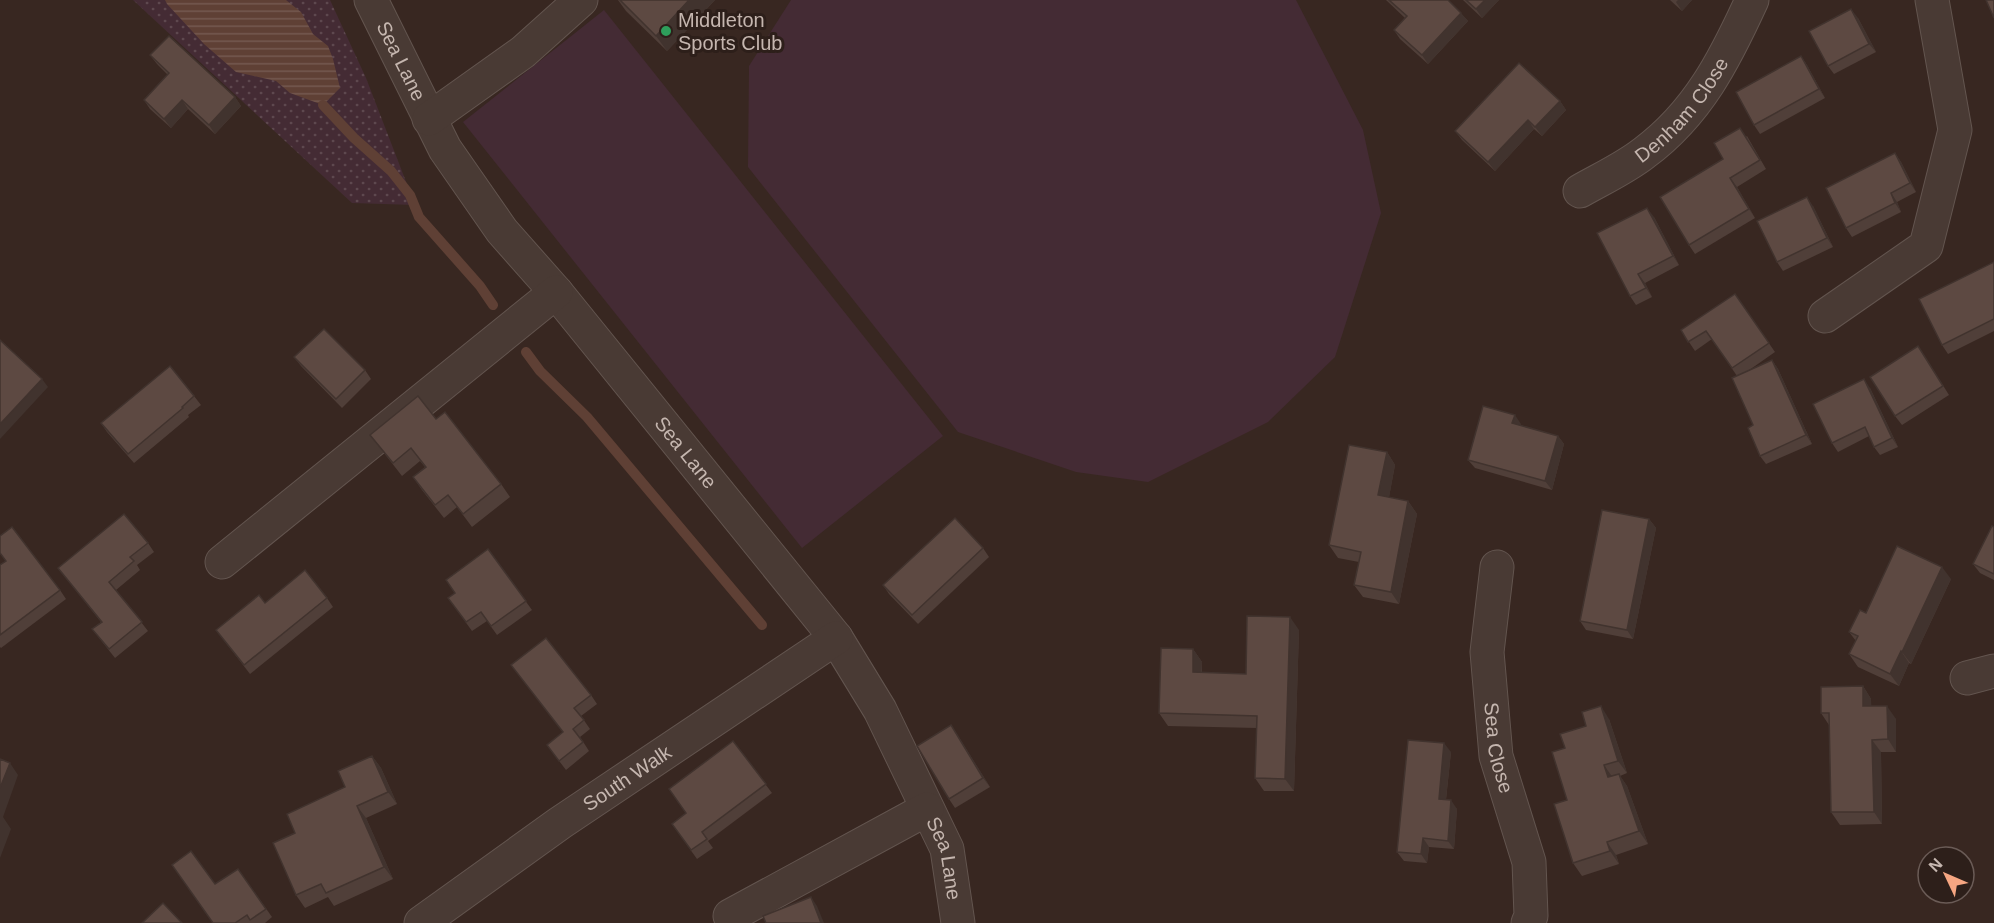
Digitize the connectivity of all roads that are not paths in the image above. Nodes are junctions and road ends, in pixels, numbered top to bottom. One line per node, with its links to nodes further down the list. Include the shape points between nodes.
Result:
1 (371, 0): 5 (street, Sea Lane)
2 (581, 0): 5 (street, via 523,52)
3 (1752, 0): 6 (street, Denham Close, via 1732,45 1680,122 1643,154)
4 (1932, 0): 8 (street, via 1955,130 1926,246)
5 (429, 119): 7 (street, Sea Lane, via 502,231)
6 (1580, 191)
7 (556, 292): 9 (street); 11 (street, Sea Lane)
8 (1825, 316)
9 (222, 562)
10 (1497, 567): 16 (street, Sea Close, via 1487,652 1494,745 1529,862)
11 (836, 638): 12 (street, Sea Lane, via 880,710); 14 (street, South Walk, via 560,823)
12 (927, 809): 13 (street); 15 (street, Sea Lane, via 947,849)
13 (730, 916)
14 (421, 923)
15 (958, 923)
16 (1528, 923)

